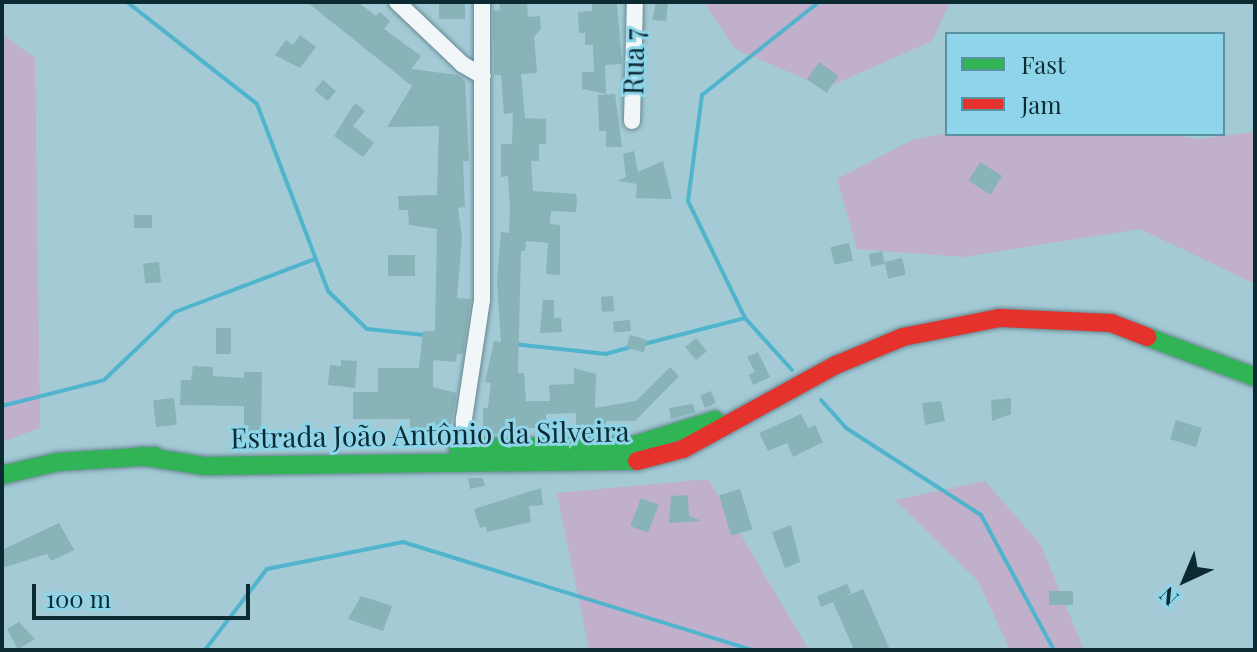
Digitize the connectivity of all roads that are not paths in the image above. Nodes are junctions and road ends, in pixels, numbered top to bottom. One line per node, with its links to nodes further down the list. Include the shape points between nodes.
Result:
1 (397, 2): 4 (street, via 462,64)
2 (482, 2): 4 (street)
3 (635, 2): 5 (street, Rua 7)
4 (483, 76): 7 (street, via 482,300 464,419)
5 (632, 121)
6 (1255, 377): 7 (main road, Estrada João Antônio da Silveira, via 1111,323 1000,318 903,337 756,407 631,446)
7 (466, 455): 8 (main road, Estrada João Antônio da Silveira, via 141,456 57,462)
8 (2, 475)

